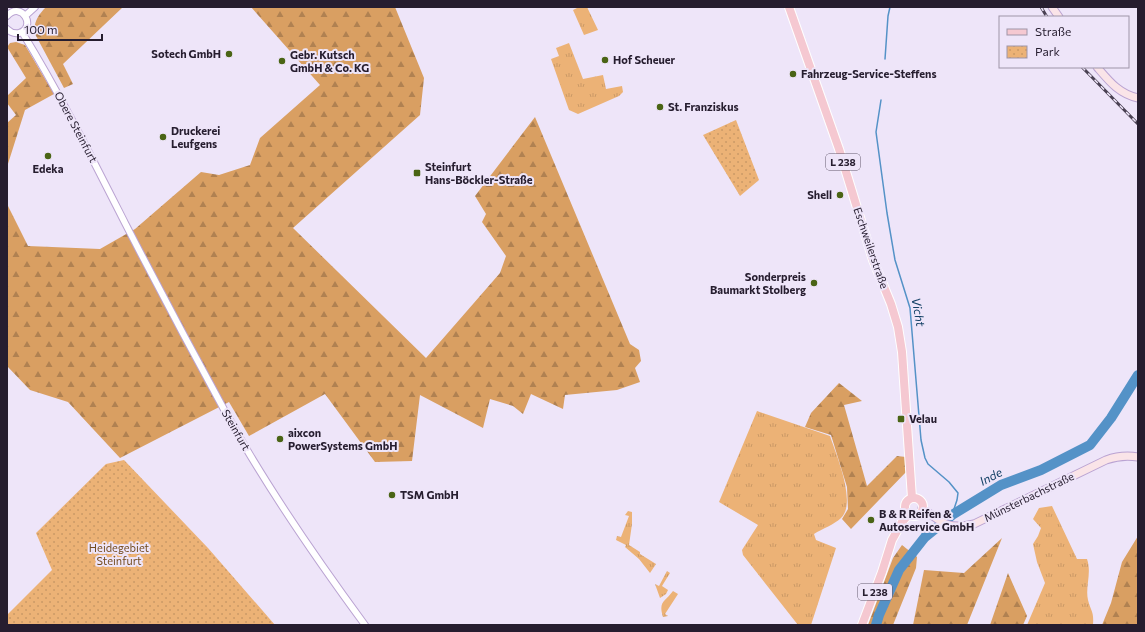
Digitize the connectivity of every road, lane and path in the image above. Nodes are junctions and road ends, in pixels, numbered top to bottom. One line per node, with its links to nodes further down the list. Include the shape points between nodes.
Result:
1 (35, 7): 6 (street)
2 (789, 7): 14 (main road, Eschweilerstraße / L 238, via 839,149 873,260 898,327)
3 (1052, 7): 7 (main road)
4 (13, 9): 5 (street); 6 (street)
5 (7, 16)
6 (25, 16): 9 (street, via 27,23)
7 (1058, 16)
8 (8, 32): 9 (street)
9 (22, 32): 12 (street, Obere Steinfurt, via 69,114)
10 (1098, 68): 11 (main road, via 1119,91)
11 (1138, 98)
12 (126, 224): 17 (street, Steinfurt, via 244,445 303,538)
13 (1138, 457): 15 (main road, Münsterbachstraße, via 1110,459 974,524 961,527 948,525)
14 (912, 498): 15 (main road, via 920,500); 16 (main road, L 238, via 905,504)
15 (922, 508): 16 (main road, L 238, via 916,515)
16 (909, 514): 18 (main road, L 238, via 892,540)
17 (364, 625)
18 (862, 625)

